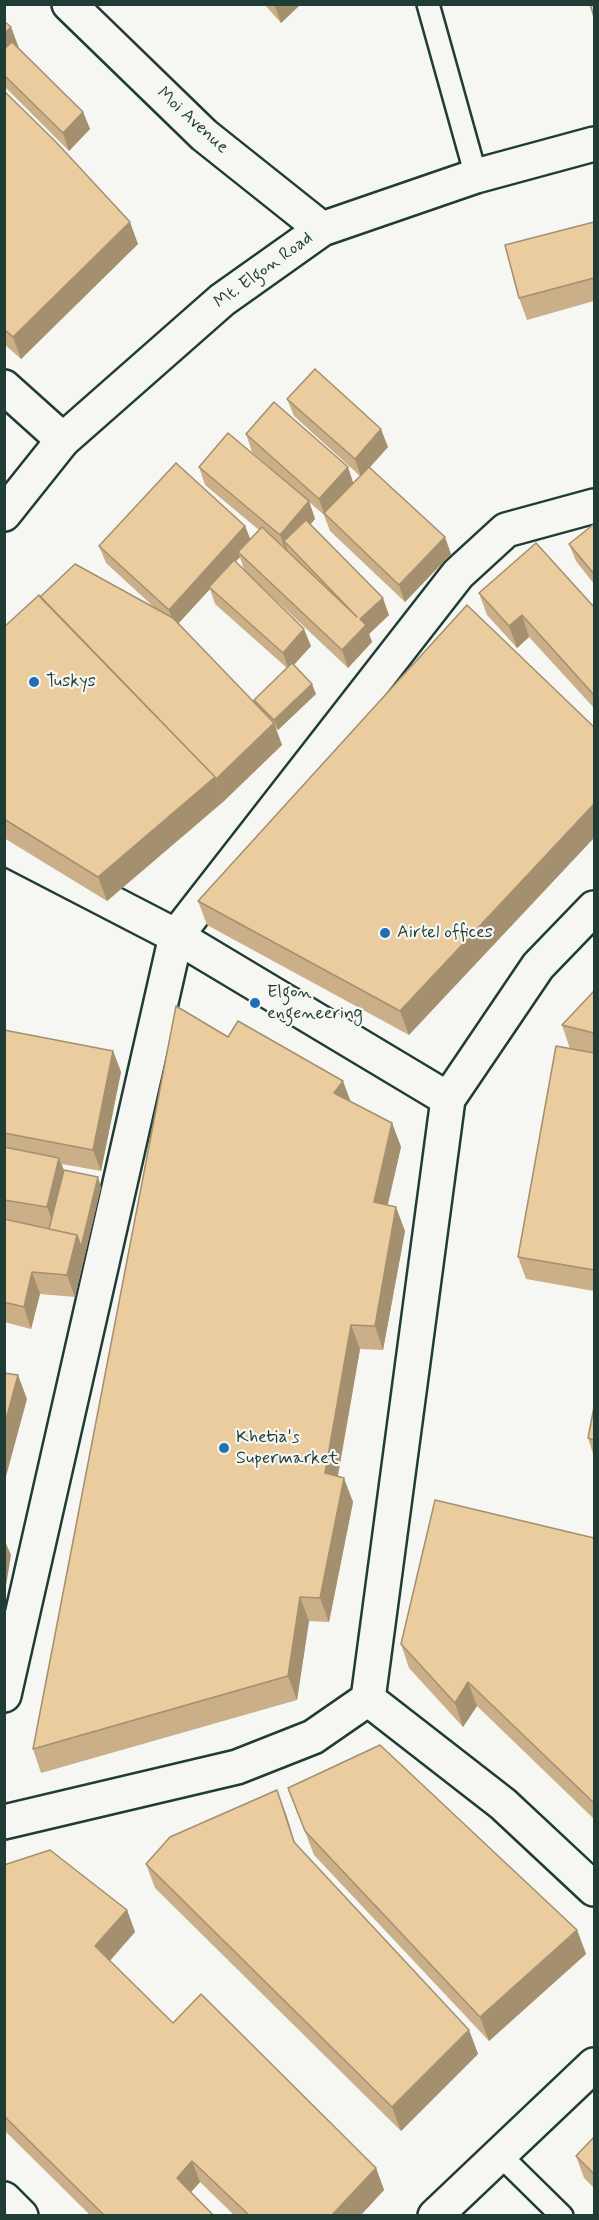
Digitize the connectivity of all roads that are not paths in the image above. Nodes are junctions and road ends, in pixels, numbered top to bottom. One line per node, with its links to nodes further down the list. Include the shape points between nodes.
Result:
1 (69, 4): 5 (street, Moi Avenue, via 204,135)
2 (428, 4): 4 (lane)
3 (594, 144): 4 (street, Mt. Elgon Road)
4 (476, 176): 5 (street, Mt. Elgon Road)
5 (322, 229): 7 (street, Mt. Elgon Road, via 222,300)
6 (4, 387): 7 (street)
7 (63, 440): 9 (street, Mt. Elgon Road)
8 (594, 506): 12 (street, via 506,530 458,574)
9 (4, 514)
10 (4, 847): 12 (street)
11 (594, 908): 13 (street, via 538,966)
12 (176, 936): 13 (street); 14 (street)
13 (448, 1099): 15 (street)
14 (4, 1695)
15 (368, 1699): 16 (street, via 313,1737 237,1767); 17 (street, via 503,1804)
16 (4, 1822)
17 (594, 1889)
18 (594, 2065): 19 (street)
19 (500, 2155): 22 (street); 23 (lane)
20 (4, 2199): 21 (street)
21 (21, 2216)
22 (435, 2216)
23 (562, 2216)

